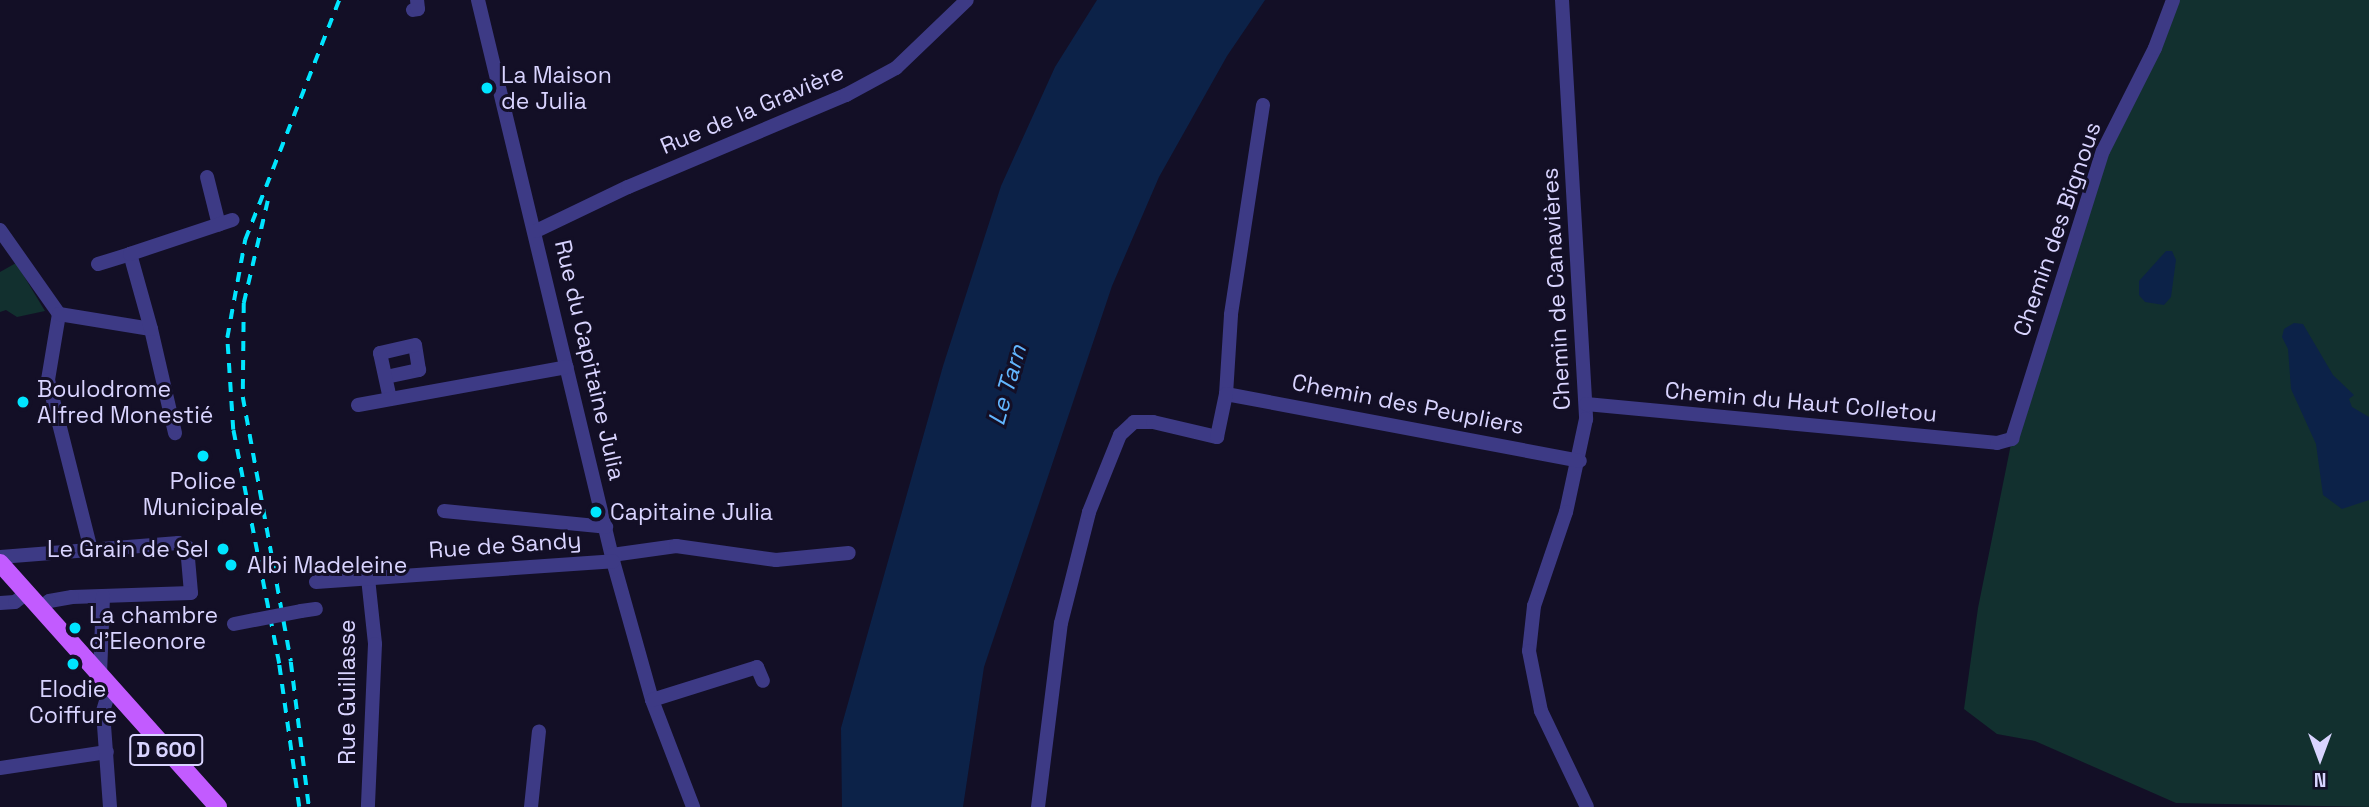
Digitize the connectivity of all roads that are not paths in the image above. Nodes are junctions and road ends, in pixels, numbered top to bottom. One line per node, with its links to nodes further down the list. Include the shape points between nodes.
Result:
1 (478, 0): 8 (street, Rue du Capitaine Julia)
2 (967, 0): 8 (street, Rue de la Gravière, via 897,68 846,95)
3 (1562, 0): 17 (street, Chemin de Canavières)
4 (2173, 0): 20 (street, Chemin des Bignous, via 2155,48 2103,151)
5 (1263, 105): 15 (street, via 1231,315)
6 (207, 177): 9 (street, via 226,222)
7 (0, 230): 11 (street)
8 (536, 231): 13 (street, Rue du Capitaine Julia)
9 (130, 254): 10 (street); 12 (street)
10 (98, 264)
11 (59, 314): 12 (street); 24 (street, via 48,380)
12 (151, 329): 19 (street)
13 (567, 368): 16 (street); 23 (street, Rue du Capitaine Julia)
14 (386, 377): 16 (street)
15 (1226, 394): 21 (street, Chemin des Peupliers); 49 (street, via 1217,436 1153,422 1134,422 1120,435 1089,512 1061,623)
16 (390, 399): 18 (street)
17 (1586, 404): 20 (street, Chemin du Haut Colletou, via 1997,443); 21 (street, Chemin de Canavières)
18 (358, 405)
19 (175, 433)
20 (2012, 439)
21 (1580, 461): 50 (street, Chemin de Canavières, via 1534,606 1529,651 1541,711)
22 (444, 511): 23 (street)
23 (606, 527): 27 (street, Rue du Capitaine Julia)
24 (91, 550): 26 (street); 32 (street, via 178,543 187,547 191,593)
25 (849, 553): 27 (street, Rue de Sandy, via 776,560 676,547)
26 (0, 556)
27 (613, 558): 29 (street, Rue de Sandy); 40 (street, Rue du Capitaine Julia)
28 (0, 563): 31 (main road, D 600)
29 (368, 578): 30 (street, Rue de Sandy); 46 (street, Rue Guillasse, via 374,644)
30 (317, 582)
31 (27, 593): 33 (street, via 15,602); 34 (main road, D 600)
32 (103, 596): 34 (street, via 49,601); 37 (street)
33 (0, 603)
34 (41, 608): 37 (main road, D 600)
35 (316, 609): 36 (street, bridge)
36 (234, 624)
37 (100, 675): 39 (main road, D 600)
38 (763, 681): 40 (street, via 757,667)
39 (115, 691): 42 (street, via 103,711); 45 (main road, D 600)
40 (652, 700): 48 (street, Rue du Capitaine Julia)
41 (539, 732): 47 (street)
42 (107, 752): 43 (street); 44 (street)
43 (0, 768)
44 (110, 807)
45 (218, 807)
46 (368, 807)
47 (531, 807)
48 (693, 807)
49 (1038, 807)
50 (1587, 807)

